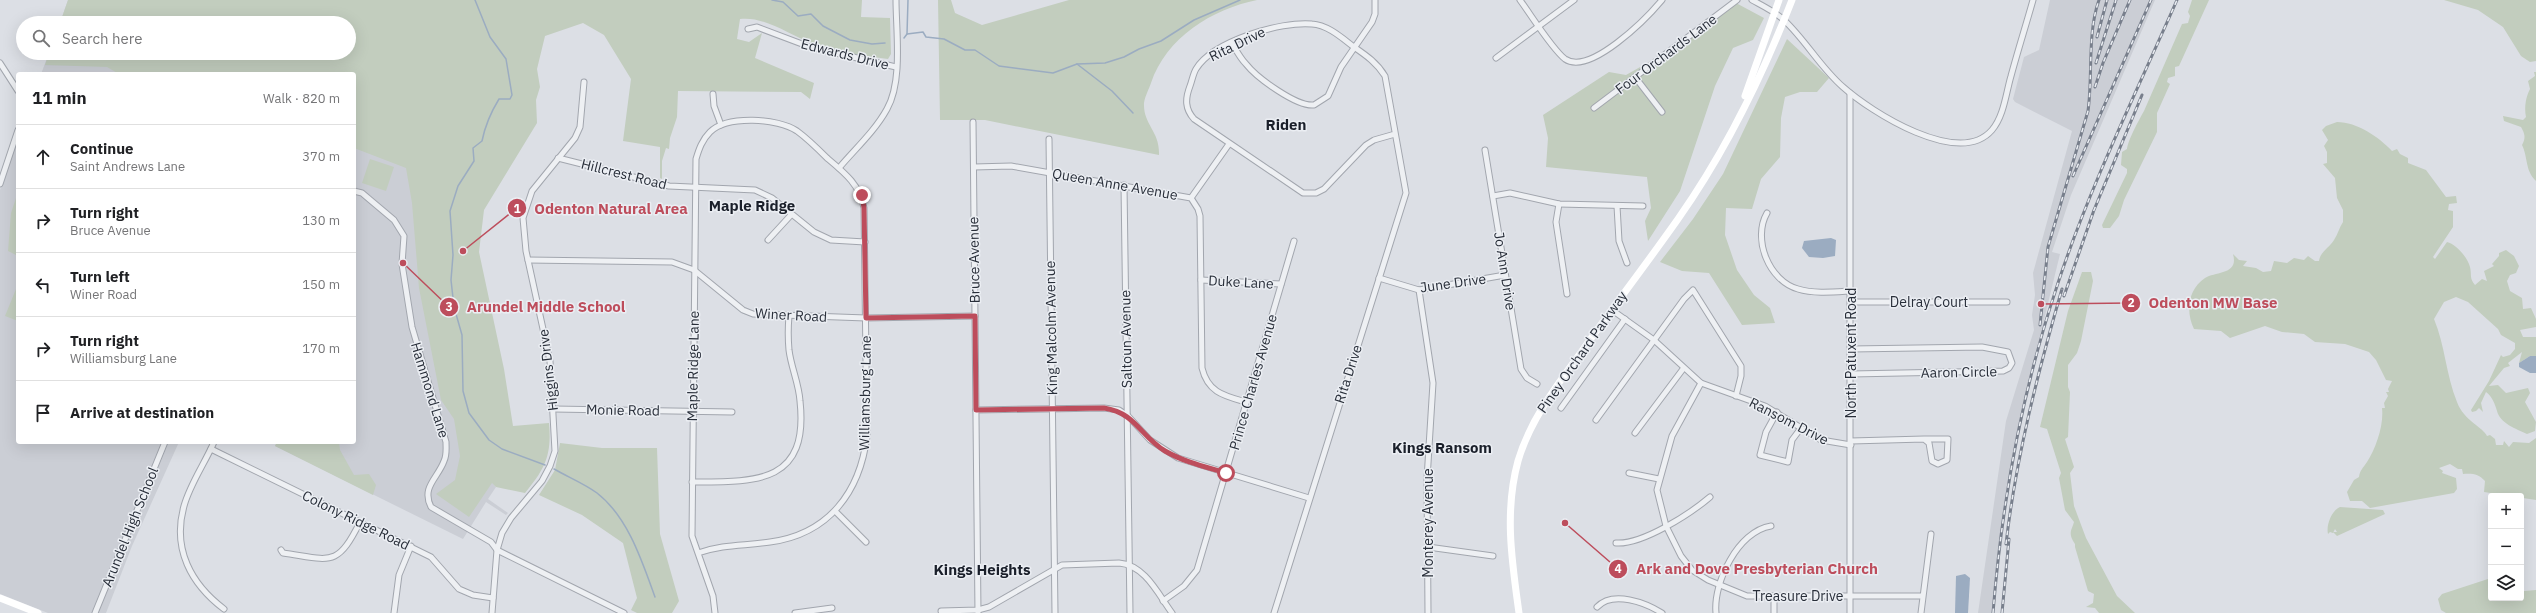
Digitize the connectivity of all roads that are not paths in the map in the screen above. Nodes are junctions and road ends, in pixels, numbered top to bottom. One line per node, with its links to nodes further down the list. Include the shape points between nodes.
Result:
1 (896, 0): 19 (street)
2 (1375, 0): 16 (street, via 1372,22)
3 (1520, 0): 13 (street)
4 (1574, 0): 13 (street)
5 (1662, 0): 13 (street, via 1642,23 1587,62 1576,63 1567,60)
6 (1737, 0): 20 (street, Four Orchards Lane)
7 (1752, 0): 11 (street)
8 (1778, 0): 11 (main road, Piney Orchard Parkway)
9 (1792, 0): 12 (main road, Piney Orchard Parkway)
10 (2033, 0): 23 (street, via 1999,118 1991,130 1981,137 1958,142 1932,139 1888,118)
11 (1773, 13): 12 (street); 27 (main road, Piney Orchard Parkway)
12 (1784, 20): 23 (street); 27 (main road, Piney Orchard Parkway)
13 (1539, 26): 17 (street)
14 (748, 29): 19 (street, Edwards Drive, via 757,27 810,48)
15 (1232, 43): 16 (street, Rita Drive, via 1266,28 1313,24 1324,27); 16 (street, via 1240,57 1254,72 1306,106 1322,101 1328,96 1341,67); 33 (street, Rita Drive, via 1204,60 1196,69 1187,93 1186,104 1188,113 1194,119)
16 (1354, 47): 30 (street, Rita Drive, via 1375,62 1385,76)
17 (1496, 58)
18 (0, 63): 22 (street)
19 (896, 66): 37 (street, via 895,89 888,108)
20 (1635, 77): 25 (street, Four Orchards Lane); 26 (street)
21 (584, 82): 35 (street, Higgins Drive, via 580,127)
22 (16, 88)
23 (1850, 93): 61 (street, North Patuxent Road)
24 (713, 94): 29 (street, via 714,106)
25 (1594, 108)
26 (1662, 112)
27 (1738, 119): 65 (main road, Piney Orchard Parkway, via 1718,158 1692,199)
28 (973, 122): 36 (street, Bruce Avenue)
29 (721, 125): 37 (street, Williamsburg Lane, via 738,121 778,122 797,131); 41 (street, Maple Ridge Lane, via 710,132 701,143 696,159)
30 (1395, 134): 33 (street, Rita Drive, via 1366,145 1324,189 1310,194 1297,191); 57 (street, Rita Drive, via 1406,193)
31 (16, 136): 39 (street)
32 (1049, 139): 38 (street, King Malcolm Avenue)
33 (1229, 144): 44 (street)
34 (1485, 150): 43 (street, Jo Ann Drive)
35 (558, 158): 41 (street, Hillcrest Road, via 669,186); 53 (street, Higgins Drive, via 532,191 526,205 523,237)
36 (974, 167): 38 (street, Queen Anne Avenue, via 1011,166); 67 (street, Bruce Avenue)
37 (839, 168): 52 (street, Williamsburg Lane, via 855,183 862,195)
38 (1049, 173): 40 (street, Queen Anne Avenue); 78 (street, King Malcolm Avenue)
39 (0, 184)
40 (1124, 185): 44 (street, Queen Anne Avenue); 85 (street, Saltoun Avenue)
41 (695, 187): 49 (street, Hillcrest Road, via 755,190 772,198); 55 (street, Maple Ridge Lane)
42 (356, 192): 110 (street, Hammond Lane, via 362,193 394,220 404,236 402,264 412,327 446,442 444,462 428,489 427,499 431,507 491,542)
43 (1493, 196): 45 (street, via 1520,194); 56 (street, Jo Ann Drive)
44 (1191, 198): 58 (street, Queen Anne Avenue, via 1200,216)
45 (1559, 204): 46 (street); 62 (street, via 1556,222)
46 (1617, 206): 47 (street); 54 (street, via 1618,241)
47 (1643, 206)
48 (1767, 214): 61 (street, via 1762,222 1763,252 1777,276 1789,286 1798,289)
49 (791, 215): 50 (street); 52 (street, Hillcrest Road, via 814,232 831,240)
50 (768, 240)
51 (1294, 241): 59 (street, Prince Charles Avenue)
52 (865, 242): 68 (street, Williamsburg Lane)
53 (528, 260): 55 (street, Winer Road, via 672,262); 80 (street, Higgins Drive, via 548,346)
54 (1627, 263)
55 (694, 270): 66 (street, Winer Road, via 743,310 754,314); 82 (street, Maple Ridge Lane)
56 (1505, 275): 60 (street, June Drive); 75 (street, Jo Ann Drive, via 1521,369 1527,378)
57 (1379, 278): 60 (street, June Drive); 99 (street, Rita Drive)
58 (1201, 280): 59 (street, Duke Lane); 77 (street, Queen Anne Avenue, via 1204,377 1214,391)
59 (1282, 284): 77 (street, Prince Charles Avenue)
60 (1419, 290): 108 (street, Monterey Avenue, via 1433,383 1428,456)
61 (1851, 291): 63 (street, North Patuxent Road)
62 (1567, 294)
63 (1851, 302): 64 (street, Delray Court); 71 (street, North Patuxent Road)
64 (2007, 302)
65 (1612, 310): 69 (street, Ransom Drive); 139 (main road, Piney Orchard Parkway, via 1539,412 1518,462 1510,499 1510,522)
66 (789, 316): 68 (street, Winer Road); 97 (street, via 789,351 800,401 799,439 795,453 783,468 760,478 740,482)
67 (975, 316): 68 (street, Winer Road); 81 (street, Bruce Avenue)
68 (866, 318): 100 (street, Williamsburg Lane, via 865,455 857,480)
69 (1625, 319): 70 (street, Ransom Drive); 79 (street)
70 (1654, 340): 72 (street, Ransom Drive); 76 (street, via 1693,290 1741,366 1742,376); 86 (street)
71 (1851, 349): 73 (street, North Patuxent Road); 73 (street, Aaron Circle, via 1982,347 2008,352 2012,363 2003,372)
72 (1683, 369): 74 (street, Ransom Drive); 88 (street)
73 (1851, 374): 90 (street, North Patuxent Road)
74 (1701, 383): 76 (street, Ransom Drive); 96 (street, Treasure Drive, via 1672,436)
75 (1537, 384)
76 (1736, 396): 84 (street, Ransom Drive)
77 (1246, 402): 94 (street, Prince Charles Avenue)
78 (1052, 408): 81 (street); 85 (street, via 1104,408 1119,410); 114 (street, King Malcolm Avenue)
79 (1561, 408)
80 (554, 409): 82 (street, Monie Road); 110 (street, Higgins Drive, via 555,451 550,466 542,481 511,518 502,533)
81 (976, 410): 126 (street, Bruce Avenue)
82 (693, 411): 83 (street, Monie Road); 97 (street, Maple Ridge Lane)
83 (732, 412)
84 (1777, 412): 87 (street, Ransom Drive); 87 (street, via 1766,432 1760,455 1788,462 1792,440)
85 (1128, 416): 94 (street, via 1164,450 1178,458); 113 (street, Saltoun Avenue)
86 (1596, 420)
87 (1801, 428): 90 (street, Ransom Drive, via 1826,442)
88 (1635, 433)
89 (1924, 439): 89 (street, Ransom Drive, via 1929,443 1932,461 1942,464 1947,460 1948,439); 90 (street, Ransom Drive)
90 (1851, 443): 117 (street, North Patuxent Road)
91 (164, 444): 128 (street, Arundel High School)
92 (213, 444): 93 (street)
93 (211, 449): 101 (street, Colony Ridge Road); 124 (street, via 184,505 180,540 194,579 209,598)
94 (1226, 473): 99 (street); 121 (street, Prince Charles Avenue, via 1197,570 1184,586)
95 (1629, 473): 96 (street)
96 (1659, 479): 102 (street, Treasure Drive, via 1658,499)
97 (692, 482): 111 (street, Maple Ridge Lane, via 692,536)
98 (1710, 497): 102 (street, via 1689,514)
99 (1309, 498): 137 (street, Rita Drive)
100 (836, 512): 105 (street); 111 (street, Williamsburg Lane, via 804,532 785,540 728,544)
101 (360, 522): 107 (street, Colony Ridge Road); 109 (street, via 348,546 334,557 313,558 284,553)
102 (1666, 526): 106 (street, via 1628,543); 115 (street, Treasure Drive, via 1686,564 1699,575)
103 (1771, 526): 115 (street, via 1759,530 1744,542 1730,561)
104 (1931, 534): 118 (street)
105 (866, 542)
106 (1616, 543)
107 (410, 546): 120 (street, Colony Ridge Road, via 431,557 459,588 473,595); 129 (street, via 399,574)
108 (1428, 547): 112 (street); 138 (street, Monterey Avenue)
109 (281, 550)
110 (497, 550): 120 (street, Higgins Drive); 131 (street, Hammond Lane)
111 (698, 553): 132 (street, Maple Ridge Lane, via 713,596)
112 (1493, 556)
113 (1129, 566): 114 (street, via 1118,563 1071,563); 121 (street, via 1144,575); 135 (street, Saltoun Avenue)
114 (1054, 568): 126 (street); 134 (street, King Malcolm Avenue)
115 (1718, 585): 116 (street, Treasure Drive, via 1747,596); 141 (street, via 1714,601)
116 (1774, 596): 117 (street, Treasure Drive); 142 (street)
117 (1850, 596): 118 (street, Treasure Drive); 143 (street, North Patuxent Road)
118 (1921, 596): 144 (street)
119 (0, 598): 127 (main road)
120 (493, 598): 130 (street, Higgins Drive)
121 (1163, 601): 136 (street)
122 (1597, 607): 140 (street, via 1605,600 1619,599 1641,603)
123 (832, 608): 133 (street)
124 (224, 609)
125 (941, 611): 126 (street)
126 (978, 611)
127 (38, 613)
128 (95, 613)
129 (394, 613)
130 (492, 613)
131 (624, 613)
132 (715, 613)
133 (795, 613)
134 (1055, 613)
135 (1130, 613)
136 (1172, 613)
137 (1274, 613)
138 (1428, 613)
139 (1519, 613)
140 (1662, 613)
141 (1716, 613)
142 (1774, 613)
143 (1850, 613)
144 (1921, 613)

